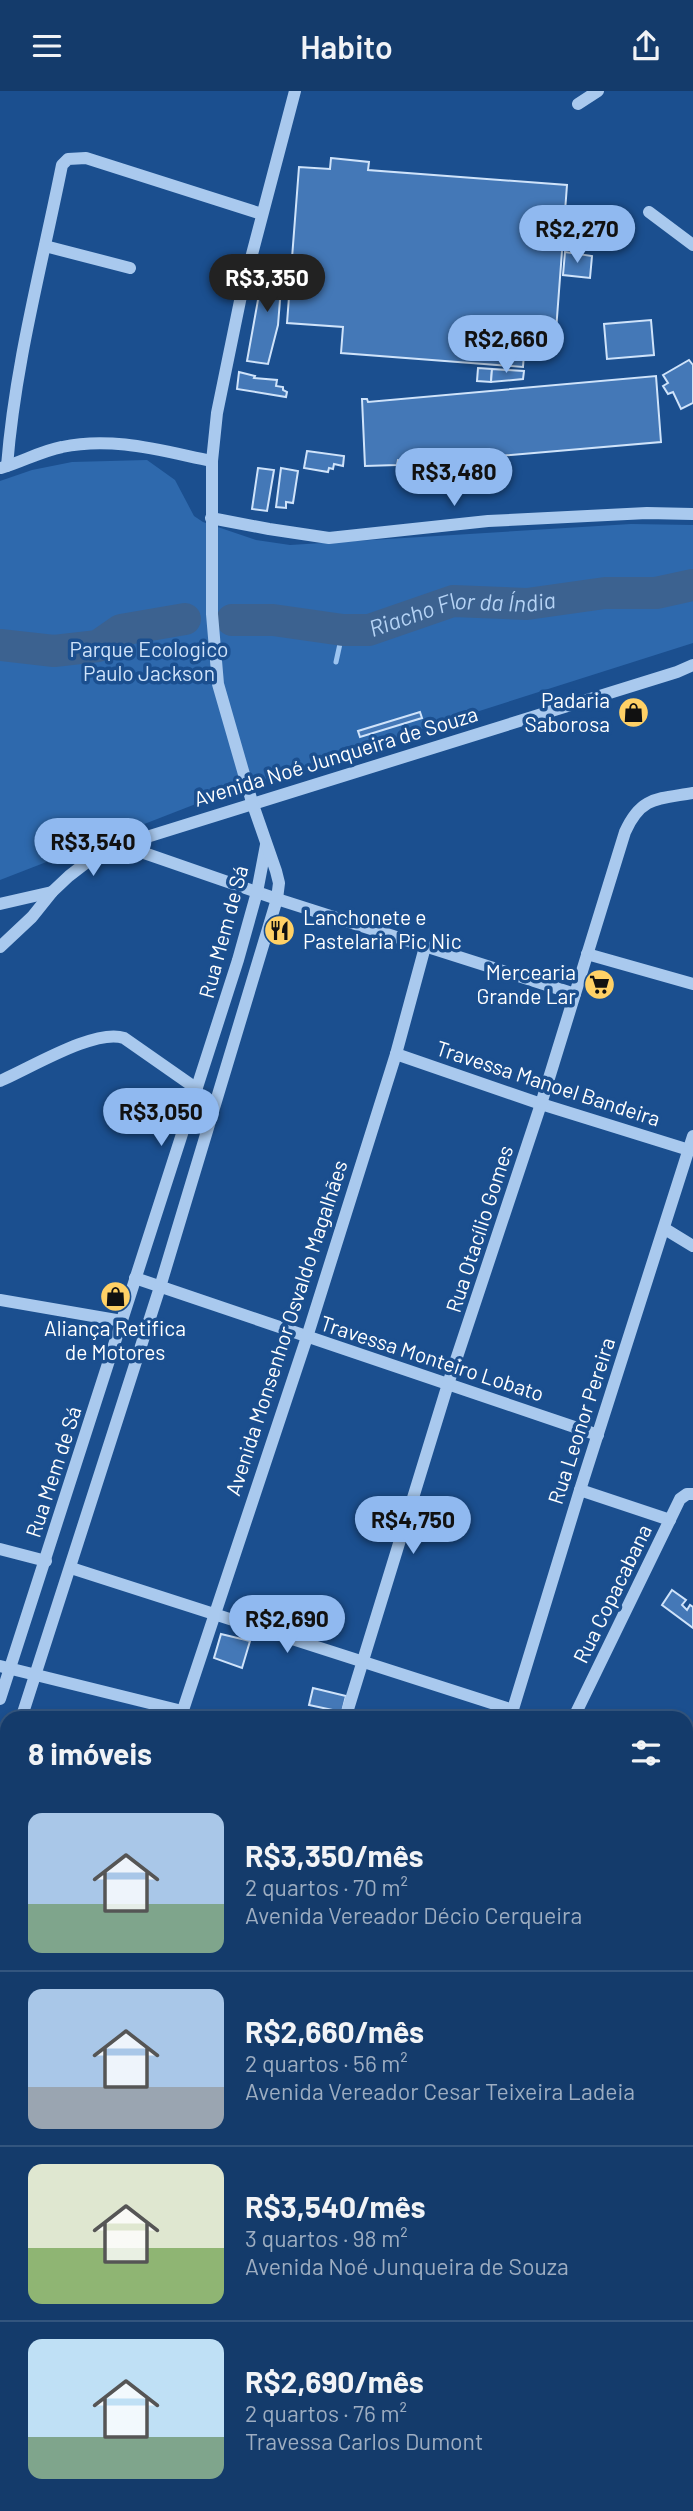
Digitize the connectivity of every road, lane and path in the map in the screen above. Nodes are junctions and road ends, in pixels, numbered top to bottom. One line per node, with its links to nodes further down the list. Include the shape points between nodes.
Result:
1 (295, 91): 5 (street)
2 (598, 91): 3 (street)
3 (578, 104)
4 (649, 212): 6 (street)
5 (262, 214): 7 (street, via 75,157 62,165); 9 (street, via 216,413)
6 (693, 245)
7 (45, 246): 8 (street); 10 (street)
8 (130, 268)
9 (212, 461): 10 (street, via 128,444 90,442 59,447); 12 (street)
10 (3, 467)
11 (693, 514): 12 (street, via 488,521 329,538)
12 (211, 518): 15 (street, via 212,626 218,684)
13 (693, 665): 15 (street, Avenida Noé Junqueira de Souza)
14 (693, 793): 24 (street, Rua Otacílio Gomes, via 646,803 632,816)
15 (252, 803): 16 (street, Avenida Noé Junqueira de Souza); 17 (street)
16 (121, 845): 18 (street, Avenida Noé Junqueira de Souza, via 91,859); 19 (street)
17 (266, 845): 19 (street, Rua Mem de Sá); 20 (street, Rua Mem de Sá, via 279,883)
18 (52, 892): 21 (street, Avenida Noé Junqueira de Souza); 22 (street)
19 (257, 892): 20 (street); 29 (street, Rua Mem de Sá)
20 (277, 899): 23 (street); 31 (street, Rua Mem de Sá)
21 (0, 904)
22 (0, 947)
23 (425, 947): 26 (street); 27 (street, Avenida Monsenhor Osvaldo Magalhães)
24 (587, 954): 25 (street); 26 (street, Rua Otacílio Gomes)
25 (693, 984)
26 (575, 994): 30 (street, Rua Otacílio Gomes)
27 (396, 1054): 30 (street, Travessa Manoel Bandeira); 40 (street, Avenida Monsenhor Osvaldo Magalhães)
28 (0, 1081): 29 (street, via 92,1038 110,1035 124,1038)
29 (196, 1093): 31 (street); 36 (street, Rua Mem de Sá)
30 (541, 1104): 33 (street, Travessa Manoel Bandeira); 41 (street, Rua Otacílio Gomes)
31 (215, 1106): 37 (street, Rua Mem de Sá)
32 (693, 1136): 33 (street, Rua Leonor Pereira)
33 (688, 1150): 34 (street, Rua Leonor Pereira)
34 (664, 1229): 35 (street); 42 (street, Rua Leonor Pereira)
35 (693, 1246)
36 (135, 1278): 37 (street, Travessa Monteiro Lobato); 39 (street, Rua Mem de Sá)
37 (160, 1287): 40 (street, Travessa Monteiro Lobato); 48 (street, Rua Mem de Sá)
38 (0, 1300): 39 (street)
39 (122, 1321): 47 (street, Rua Mem de Sá)
40 (307, 1337): 41 (street, Travessa Monteiro Lobato); 49 (street, Avenida Monsenhor Osvaldo Magalhães)
41 (449, 1384): 42 (street, Travessa Monteiro Lobato); 50 (street, Rua Otacílio Gomes)
42 (598, 1435): 43 (street, Rua Leonor Pereira)
43 (580, 1490): 45 (street); 59 (street, Rua Leonor Pereira)
44 (693, 1494): 45 (street, Rua Copacabana, via 680,1499)
45 (670, 1520): 60 (street, Rua Copacabana)
46 (0, 1549): 47 (street)
47 (46, 1561): 51 (street, Rua Mem de Sá)
48 (71, 1568): 49 (street); 52 (street, Rua Mem de Sá)
49 (213, 1616): 50 (street); 56 (street, Avenida Monsenhor Osvaldo Magalhães)
50 (364, 1661): 57 (street, Rua Otacílio Gomes); 58 (street)
51 (5, 1668): 52 (street); 53 (street, Rua Mem de Sá)
52 (34, 1676): 54 (street, Rua Mem de Sá); 55 (street)
53 (0, 1699)
54 (23, 1711)
55 (166, 1711)
56 (182, 1711)
57 (348, 1711)
58 (504, 1711)
59 (513, 1711)
60 (577, 1711)

